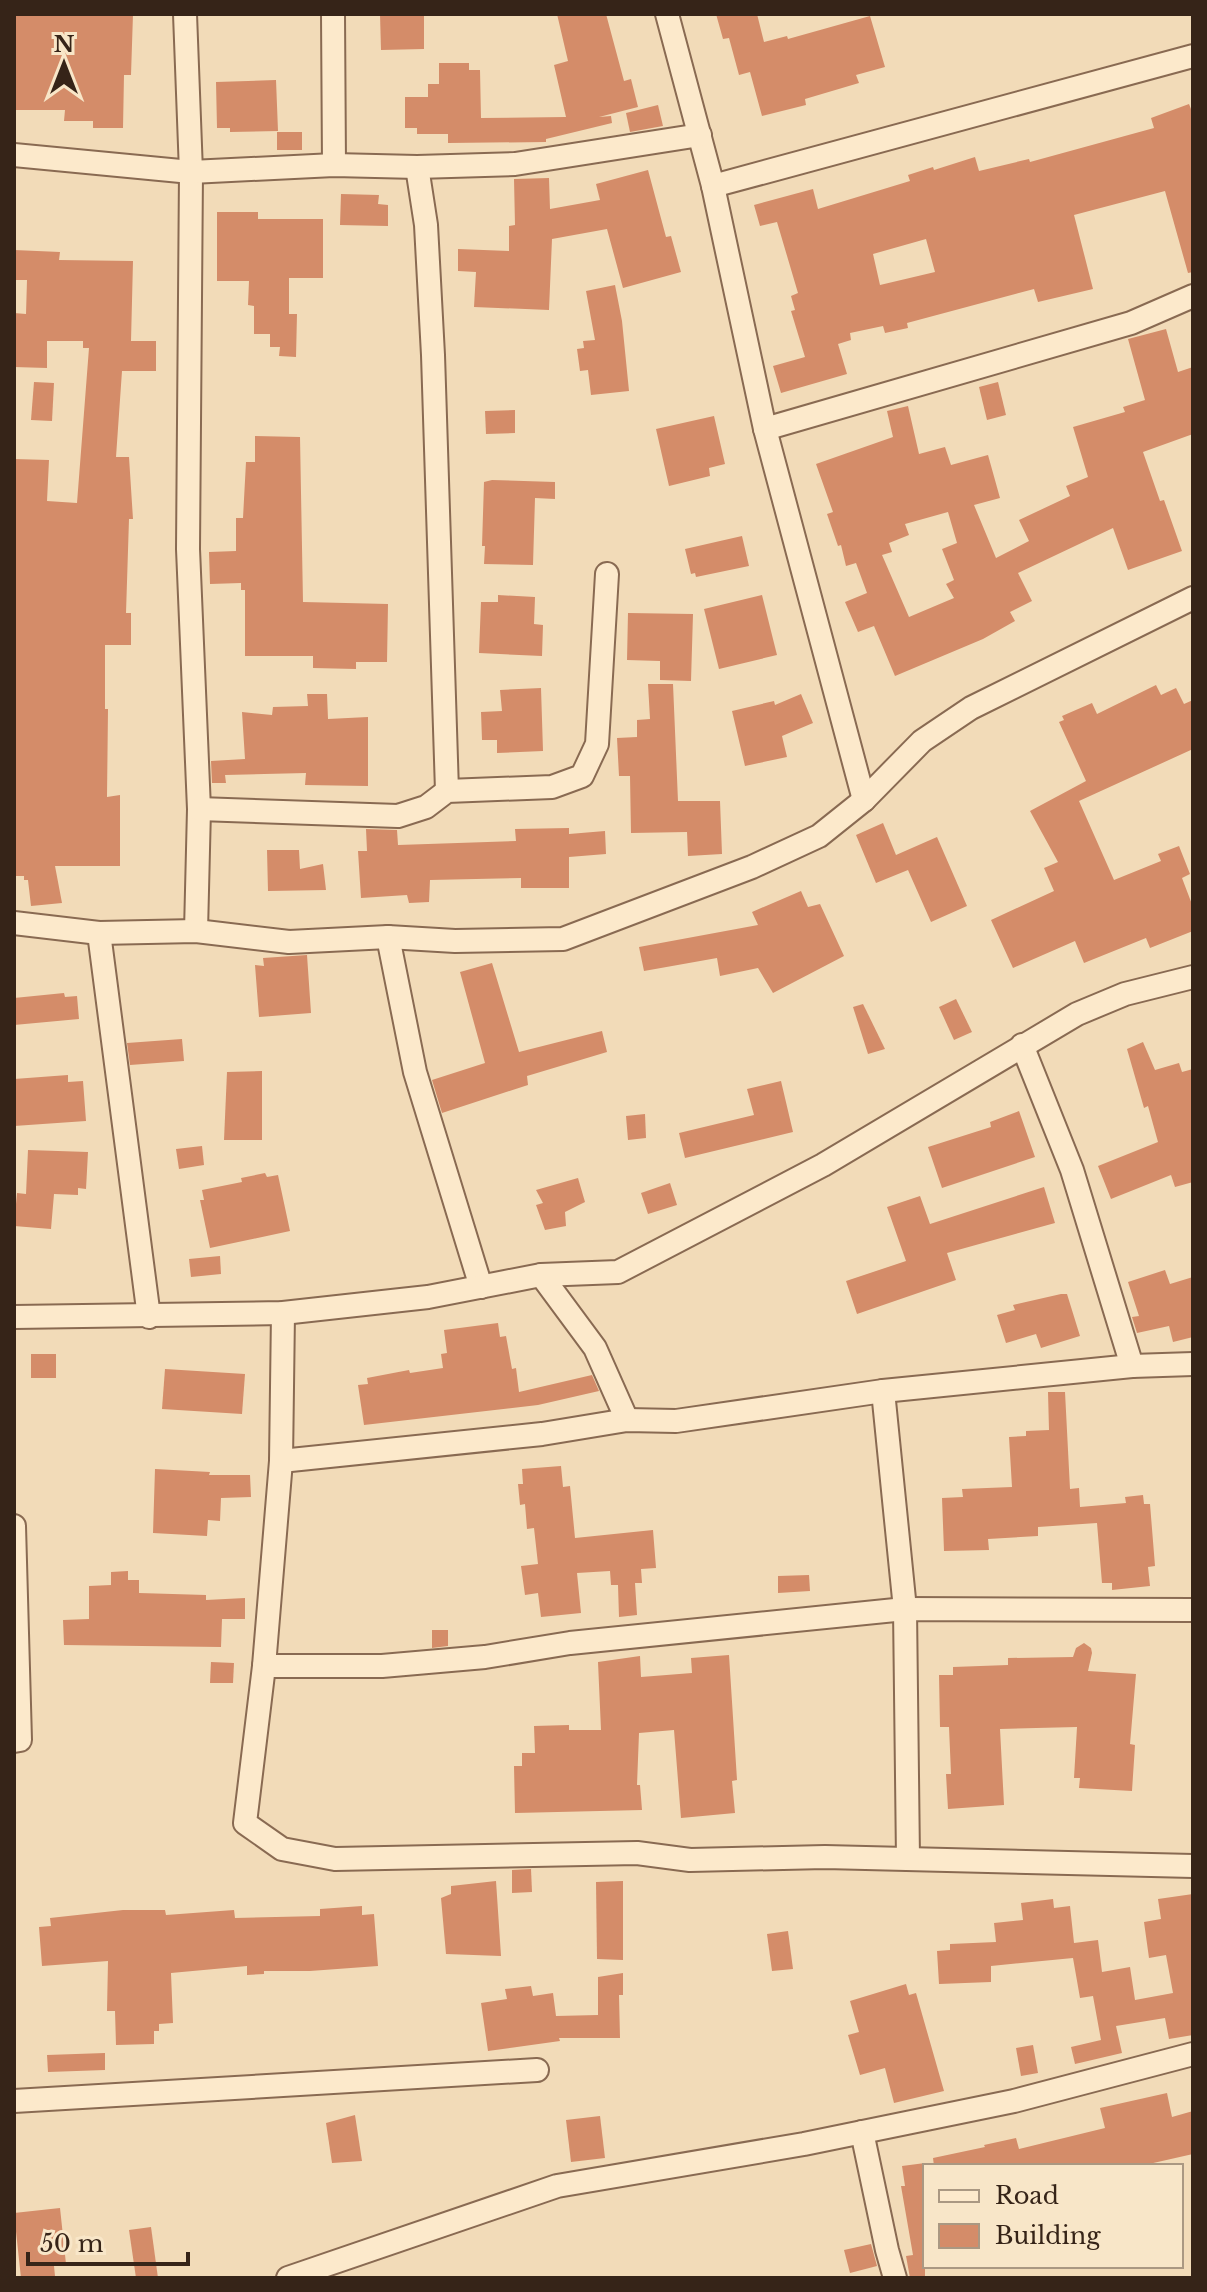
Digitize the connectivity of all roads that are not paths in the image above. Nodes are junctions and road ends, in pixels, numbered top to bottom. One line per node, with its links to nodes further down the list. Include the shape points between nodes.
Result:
1 (185, 14): 9 (street)
2 (333, 14): 7 (street)
3 (667, 14): 5 (street)
4 (1193, 56): 10 (street)
5 (700, 135): 8 (street, via 515,164); 10 (street)
6 (14, 155): 9 (street)
7 (334, 165): 8 (street); 9 (street)
8 (417, 167): 15 (street, via 426,225 433,355)
9 (191, 172): 17 (street, via 188,549)
10 (713, 186): 12 (street)
11 (1193, 296): 12 (street, via 1131,323)
12 (765, 429): 16 (street)
13 (607, 574): 15 (street, via 597,744 582,776 552,787)
14 (1193, 598): 16 (street, via 971,708 922,741)
15 (447, 791): 17 (street, via 426,807 398,816)
16 (864, 800): 21 (street, via 819,836 752,867 563,939)
17 (199, 809): 19 (street)
18 (14, 923): 20 (street)
19 (196, 931): 20 (street); 21 (street, via 289,942)
20 (99, 933): 28 (street)
21 (388, 937): 25 (street, via 415,1072)
22 (1193, 977): 23 (street, via 1125,994)
23 (1022, 1045): 24 (street, via 823,1165 618,1272); 30 (street, via 1072,1170)
24 (541, 1275): 25 (street); 32 (street, via 595,1348)
25 (481, 1287): 26 (street)
26 (283, 1313): 28 (street); 33 (street)
27 (14, 1317): 28 (street)
28 (149, 1317)
29 (1193, 1364): 30 (street)
30 (1132, 1366): 31 (street)
31 (883, 1391): 32 (street, via 676,1421); 35 (street)
32 (627, 1420): 33 (street)
33 (281, 1461): 37 (street)
34 (14, 1526): 38 (street, via 20,1740)
35 (905, 1609): 36 (street); 37 (street, via 570,1643 485,1657 382,1666); 39 (street)
36 (1193, 1610)
37 (264, 1666): 39 (street, via 245,1823 282,1849 335,1859 637,1853 690,1860)
38 (14, 1741)
39 (908, 1859): 40 (street)
40 (1193, 1866)
41 (1193, 2054): 44 (street, via 1014,2101)
42 (537, 2070): 43 (street)
43 (14, 2101)
44 (862, 2132): 45 (street, via 557,2186); 46 (street)
45 (288, 2278)
46 (895, 2278)

